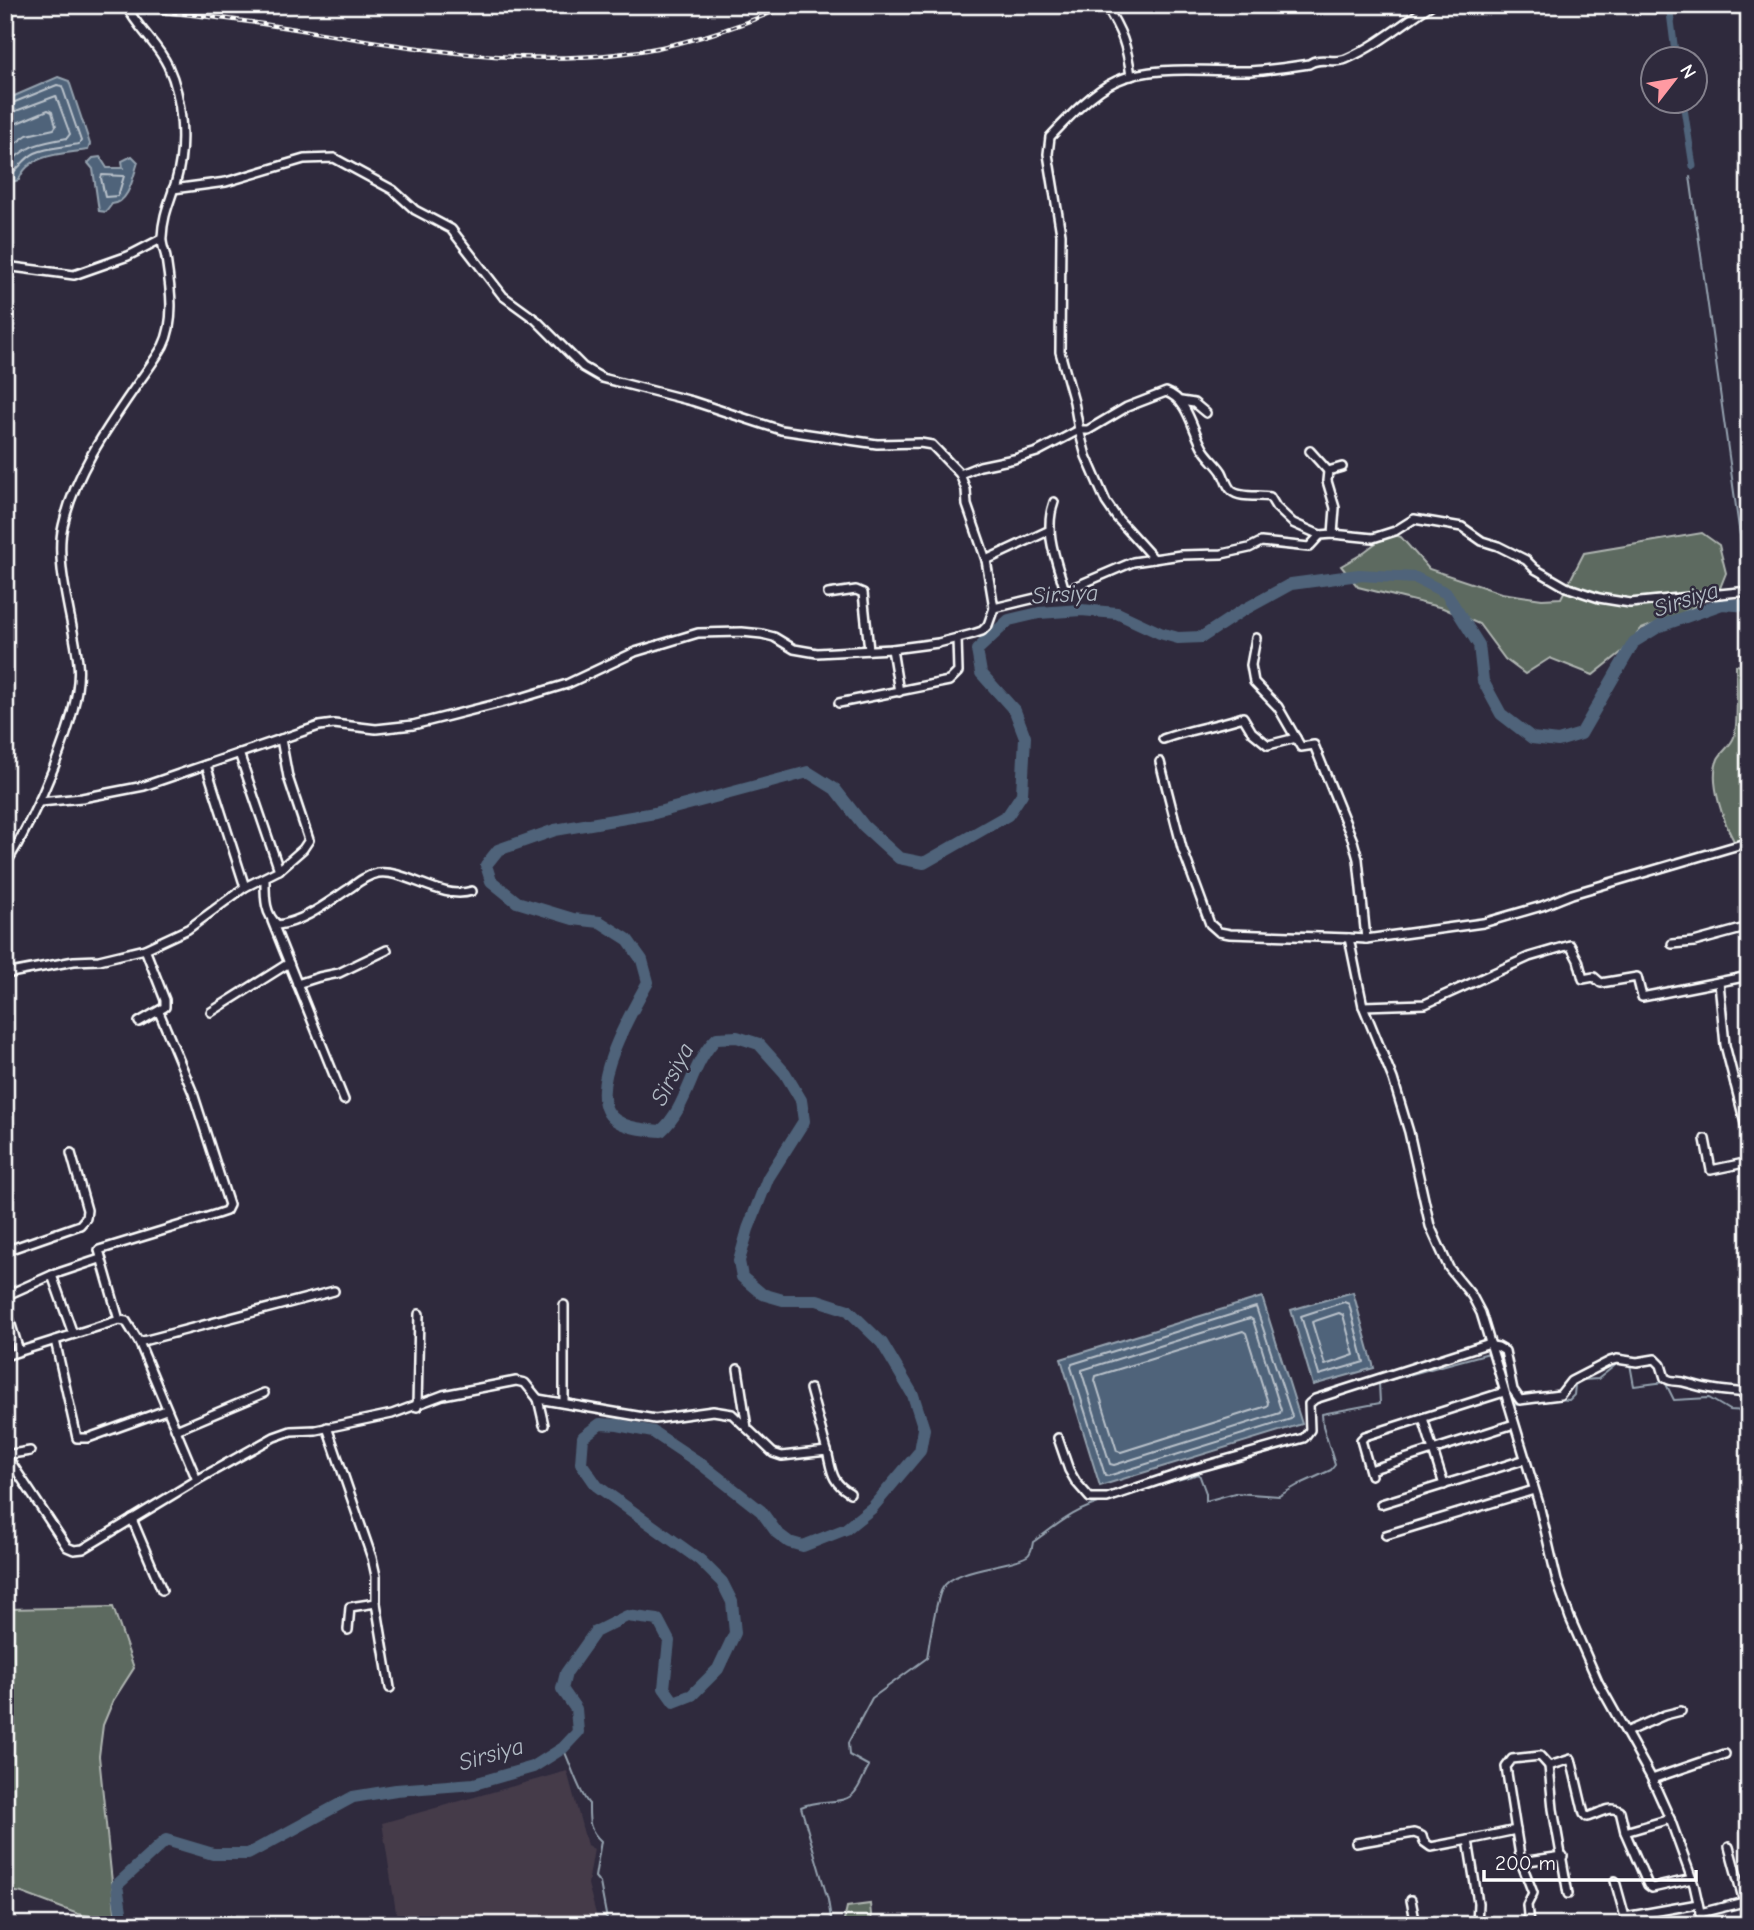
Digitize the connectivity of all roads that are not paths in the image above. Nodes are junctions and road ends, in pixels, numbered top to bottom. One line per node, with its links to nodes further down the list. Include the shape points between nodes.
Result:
1 (126, 5): 5 (street, via 169,68 178,98 181,130)
2 (1105, 5): 4 (street, via 1126,42)
3 (1431, 5): 4 (street, via 1377,44 1342,60 1252,71 1173,70)
4 (1131, 76): 10 (street, via 1100,91 1050,137 1048,154 1061,234 1060,352)
5 (173, 190): 6 (street); 14 (street, via 226,182 304,159 334,158 451,229 503,296 536,320 583,367 602,378 781,430 877,444 932,445)
6 (161, 239): 7 (street, via 74,275); 37 (street, via 170,287 165,342 109,426 72,495 63,525 61,550 79,666 65,733)
7 (5, 266)
8 (1181, 401): 9 (street, via 1194,403); 10 (street, via 1166,392 1127,407 1088,430); 18 (street, via 1205,453 1232,491 1270,498 1293,523)
9 (1206, 413)
10 (1079, 430): 14 (street, via 1037,452); 19 (street, via 1106,502)
11 (1310, 451): 13 (street)
12 (1342, 467): 13 (street)
13 (1328, 471): 17 (street, via 1335,508)
14 (960, 474): 20 (street)
15 (1054, 502): 16 (street)
16 (1048, 531): 20 (street); 21 (street)
17 (1333, 534): 18 (street); 22 (street, via 1373,538 1415,519 1462,527 1566,587 1630,603)
18 (1320, 535): 19 (street, via 1309,547 1261,542 1222,554)
19 (1154, 559): 21 (street, via 1133,562)
20 (986, 560): 24 (street)
21 (1065, 591): 24 (street)
22 (1749, 591)
23 (828, 594): 28 (street, via 863,593)
24 (994, 608): 25 (street, via 982,631)
25 (957, 638): 27 (street); 29 (street, via 954,678)
26 (1256, 638): 31 (street, via 1251,666 1254,682 1278,707)
27 (892, 649): 28 (street); 29 (street)
28 (869, 650): 32 (street, via 817,653 794,649 762,634 698,633 635,652 567,684 524,697 413,725 376,729 334,724)
29 (899, 692): 30 (street)
30 (839, 703)
31 (1296, 738): 33 (street, via 1268,745 1243,717); 47 (street, via 1301,747 1314,745 1353,841)
32 (281, 739): 34 (street); 40 (street, via 309,840)
33 (1163, 739)
34 (239, 753): 36 (street); 40 (street)
35 (1160, 762): 46 (street, via 1182,848 1210,924 1230,934)
36 (206, 765): 37 (street, via 144,786); 42 (street)
37 (40, 802): 39 (street)
38 (1749, 842): 47 (street, via 1483,923)
39 (5, 865)
40 (279, 870): 41 (street)
41 (265, 879): 42 (street); 44 (street)
42 (245, 887): 49 (street, via 188,929)
43 (472, 891): 44 (street, via 449,892 383,872 365,878 298,921 278,925)
44 (272, 921): 51 (street)
45 (1749, 927): 48 (street)
46 (1349, 938): 47 (street); 56 (street)
47 (1366, 939)
48 (1672, 944)
49 (145, 949): 52 (street); 57 (street, via 165,1000)
50 (387, 950): 55 (street, via 339,974)
51 (289, 963): 55 (street); 58 (street)
52 (5, 974)
53 (1749, 976): 54 (street)
54 (1718, 982): 56 (street, via 1642,997 1637,976 1607,982 1583,979 1570,945 1529,957 1425,1004); 61 (street)
55 (297, 984): 62 (street)
56 (1363, 1006): 79 (street, via 1393,1079 1436,1243 1472,1296)
57 (159, 1012): 59 (street); 68 (street, via 193,1093 229,1205 217,1214 108,1246 99,1251)
58 (211, 1012)
59 (139, 1022)
60 (1749, 1082): 61 (street)
61 (1735, 1084): 64 (street)
62 (344, 1100)
63 (1705, 1139): 66 (street, via 1711,1170)
64 (1749, 1139)
65 (71, 1153): 67 (street, via 86,1218 80,1225)
66 (1749, 1161)
67 (5, 1251)
68 (100, 1259): 69 (street); 75 (street)
69 (52, 1275): 71 (street); 76 (street)
70 (334, 1291): 78 (street)
71 (5, 1296)
72 (5, 1305): 80 (street)
73 (564, 1305): 88 (street)
74 (419, 1314): 89 (street)
75 (119, 1320): 76 (street); 78 (street, via 126,1321)
76 (73, 1334): 77 (street)
77 (55, 1340): 80 (street); 90 (street, via 77,1438)
78 (139, 1342): 90 (street)
79 (1493, 1349): 84 (street); 86 (street, via 1505,1351 1513,1390 1520,1400 1560,1395 1576,1378 1617,1359 1655,1359 1672,1382); 97 (street, via 1315,1399 1309,1404 1310,1430 1304,1438 1107,1499 1090,1498 1076,1482)
80 (19, 1351): 81 (street)
81 (5, 1356)
82 (738, 1369): 95 (street)
83 (810, 1389): 100 (street)
84 (1504, 1392): 91 (street); 92 (street)
85 (264, 1393): 96 (street)
86 (1749, 1393)
87 (538, 1399): 88 (street); 89 (street, via 525,1383 516,1381 443,1395); 93 (street)
88 (564, 1403): 95 (street, via 655,1419 713,1411 732,1414)
89 (417, 1406): 94 (street)
90 (166, 1410): 96 (street)
91 (1423, 1418): 98 (street); 98 (street, via 1365,1436 1362,1447 1370,1472)
92 (1514, 1424): 98 (street); 102 (street)
93 (544, 1425)
94 (327, 1427): 103 (street, via 275,1437); 111 (street, via 372,1558)
95 (747, 1429): 100 (street, via 782,1456)
96 (176, 1430): 103 (street)
97 (1058, 1438)
98 (1433, 1450): 104 (street)
99 (30, 1451): 101 (street)
100 (827, 1451): 106 (street, via 834,1479)
101 (6, 1455): 108 (street, via 74,1550)
102 (1526, 1459): 104 (street); 105 (street)
103 (197, 1480): 108 (street)
104 (1444, 1485): 107 (street)
105 (1534, 1490): 109 (street); 115 (street, via 1570,1618)
106 (850, 1493)
107 (1381, 1504)
108 (132, 1519): 110 (street)
109 (1386, 1535)
110 (163, 1590)
111 (376, 1603): 112 (street, via 350,1607); 113 (street)
112 (348, 1630)
113 (390, 1688)
114 (1681, 1711): 115 (street)
115 (1626, 1732): 118 (street)
116 (1725, 1754): 118 (street)
117 (1549, 1766): 120 (street, via 1540,1756 1508,1762); 121 (street, via 1572,1759 1584,1814 1617,1809); 125 (street)
118 (1652, 1779): 119 (street)
119 (1670, 1819): 121 (street); 127 (street)
120 (1516, 1830): 122 (street); 126 (street)
121 (1625, 1832): 127 (street, via 1652,1888)
122 (1468, 1840): 123 (street, via 1431,1847 1414,1833); 136 (street)
123 (1356, 1843)
124 (1729, 1847): 131 (street)
125 (1563, 1856): 126 (street); 129 (street)
126 (1521, 1862): 137 (street, via 1532,1893 1527,1905)
127 (1692, 1879): 132 (street)
128 (1615, 1881): 134 (street)
129 (1569, 1894)
130 (1411, 1900): 135 (street)
131 (1746, 1902): 133 (street)
132 (1698, 1904): 133 (street); 134 (street)
133 (1700, 1913): 138 (street)
134 (1626, 1921)
135 (1416, 1925)
136 (1477, 1925)
137 (1529, 1925)
138 (1703, 1925)

